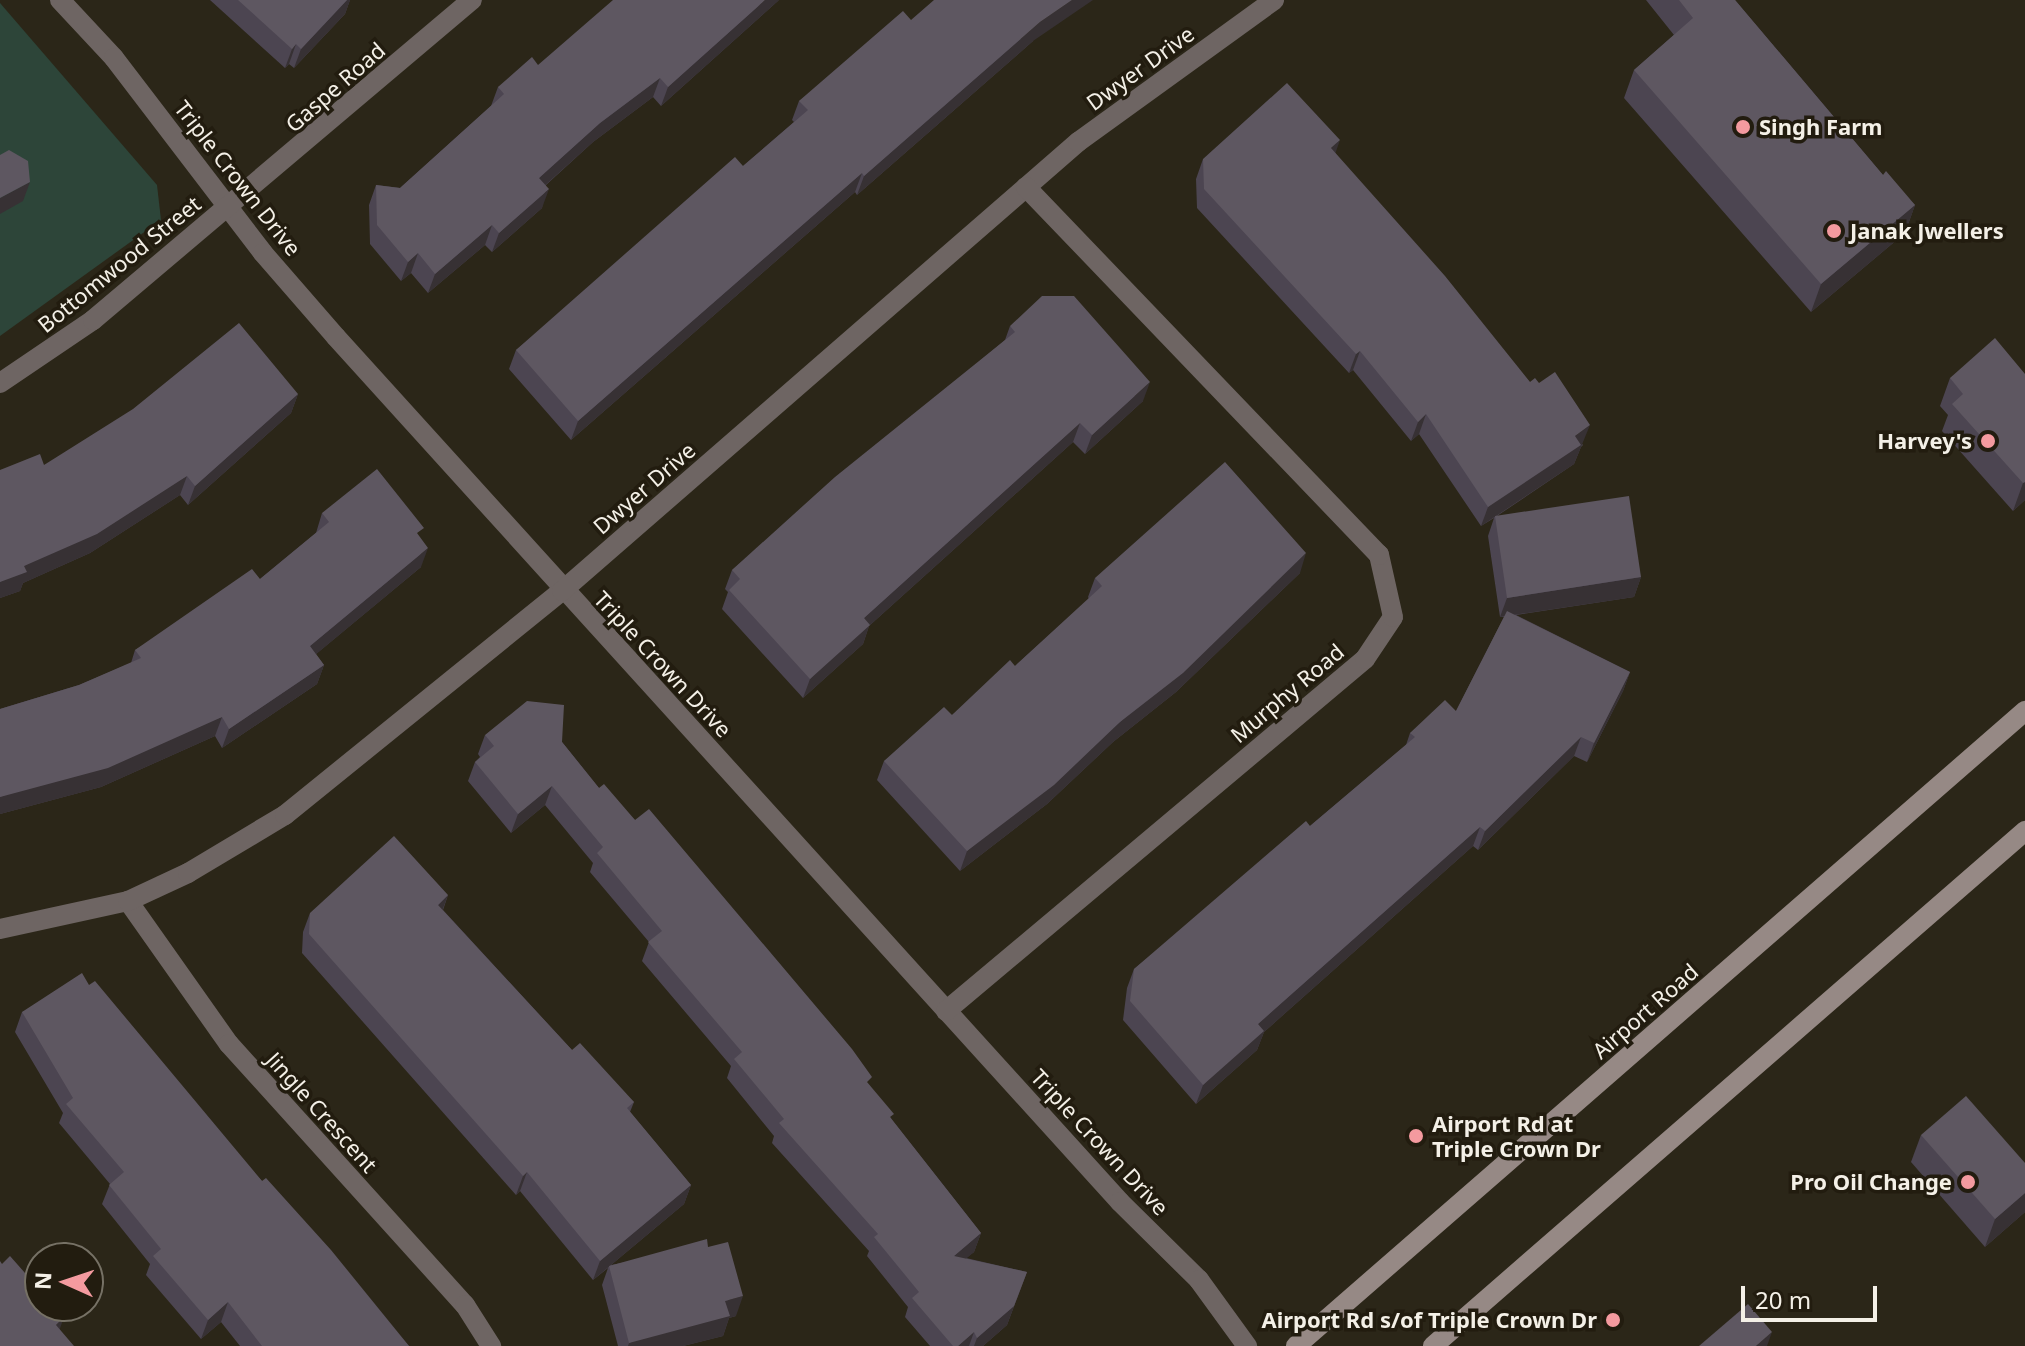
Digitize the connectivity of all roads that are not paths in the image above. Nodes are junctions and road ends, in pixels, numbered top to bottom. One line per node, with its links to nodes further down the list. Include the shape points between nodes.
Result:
1 (60, 0): 5 (street, Triple Crown Drive, via 114,58)
2 (472, 0): 5 (street, Gaspe Road)
3 (1274, 0): 4 (street, Dwyer Drive, via 1078,142)
4 (1026, 187): 7 (street, Dwyer Drive); 12 (street, Murphy Road, via 1379,555 1393,617 1365,659)
5 (228, 209): 6 (street, Bottomwood Street, via 93,320); 7 (street, Triple Crown Drive)
6 (0, 383)
7 (562, 591): 10 (street, Dwyer Drive, via 285,815 188,873); 12 (street, Triple Crown Drive)
8 (2025, 711): 15 (main road, Airport Road)
9 (2025, 831): 16 (main road)
10 (128, 901): 11 (street, Dwyer Drive); 13 (street, Jingle Crescent, via 229,1044 465,1305)
11 (0, 929)
12 (946, 1011): 14 (street, Triple Crown Drive, via 1199,1280)
13 (491, 1346)
14 (1247, 1346)
15 (1296, 1346)
16 (1433, 1346)

